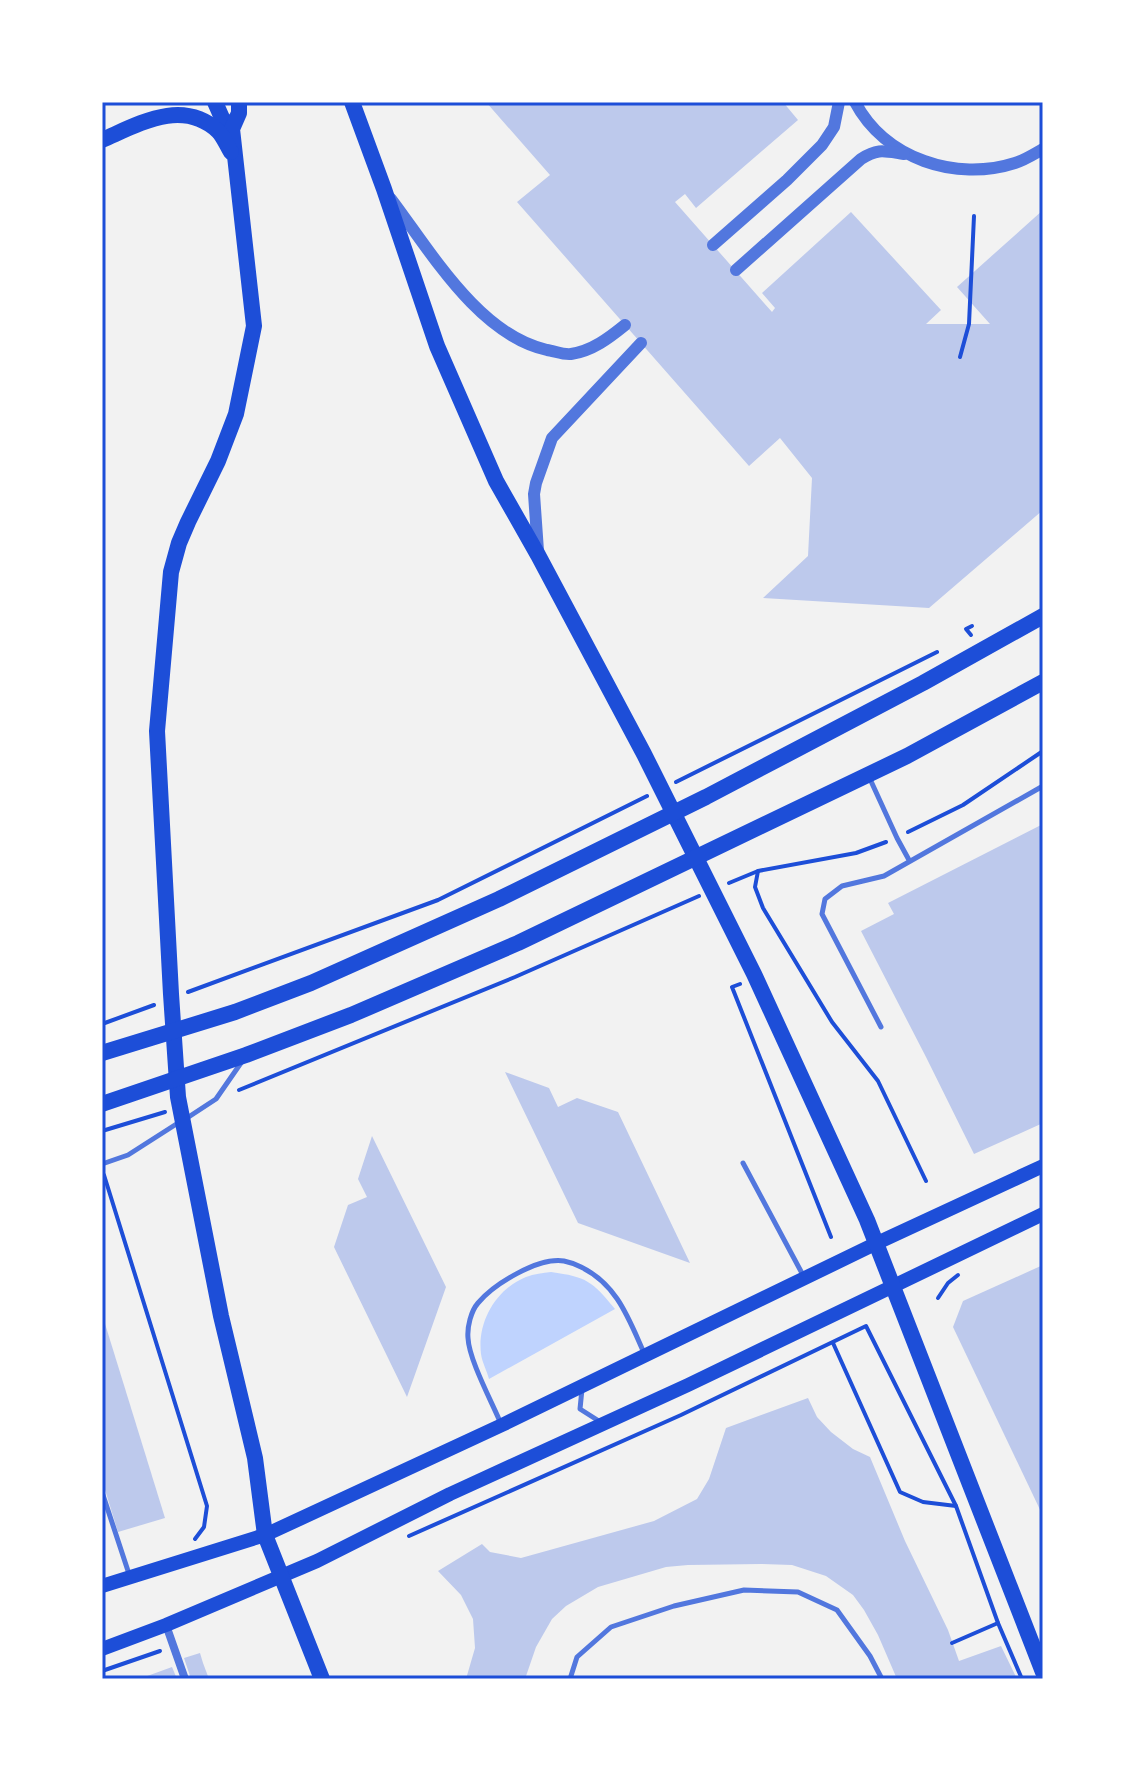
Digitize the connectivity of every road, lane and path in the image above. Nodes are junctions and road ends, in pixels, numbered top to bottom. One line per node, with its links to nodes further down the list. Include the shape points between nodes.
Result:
1 (215, 102): 6 (highway)
2 (239, 102): 6 (highway)
3 (352, 102): 11 (highway)
4 (839, 102): 13 (street, via 834,127 822,145)
5 (855, 102): 9 (street, via 871,126)
6 (232, 129): 10 (highway)
7 (102, 140): 10 (highway, via 158,116 176,114 201,119 220,133)
8 (1043, 149): 9 (street, via 988,169 960,170)
9 (907, 154): 14 (street, via 872,151)
10 (236, 161): 65 (highway, via 254,326 236,414 171,572 157,731 178,1097 255,1458)
11 (384, 189): 15 (street, via 465,297 504,332 533,347 570,355 605,342); 18 (highway, via 437,346 496,481)
12 (974, 216): 17 (path, via 969,324)
13 (713, 245)
14 (736, 270)
15 (625, 325)
16 (641, 343): 18 (street, via 552,438 534,494)
17 (960, 357)
18 (538, 555): 34 (highway)
19 (1043, 616): 39 (highway, via 706,797 499,899 311,983)
20 (972, 626): 21 (path, via 966,629 971,635)
21 (983, 629)
22 (944, 649): 27 (path)
23 (1043, 682): 25 (highway)
24 (1043, 751): 29 (path, via 963,805)
25 (868, 775): 29 (lane); 40 (highway, via 518,943)
26 (1043, 786): 30 (lane)
27 (665, 788)
28 (651, 795): 35 (path, via 438,900)
29 (897, 838): 30 (lane); 31 (path, via 856,853)
30 (909, 860): 38 (lane, via 884,876 842,886 825,899 822,914)
31 (758, 871): 32 (path); 48 (path, via 755,887 763,908 832,1022 878,1081)
32 (717, 888)
33 (704, 894): 41 (path)
34 (755, 977): 50 (path, via 732,987); 51 (highway)
35 (175, 997)
36 (160, 1002): 37 (path)
37 (102, 1024)
38 (881, 1027)
39 (102, 1053)
40 (246, 1055): 41 (lane); 42 (highway)
41 (216, 1099): 46 (lane)
42 (102, 1104)
43 (175, 1110): 44 (path)
44 (102, 1131)
45 (743, 1163): 53 (lane)
46 (102, 1166): 63 (path, via 207,1506)
47 (1043, 1166): 51 (main road)
48 (926, 1181)
49 (1043, 1214): 54 (main road)
50 (831, 1237)
51 (877, 1243): 53 (main road); 54 (highway)
52 (958, 1274): 55 (path)
53 (805, 1278): 57 (main road)
54 (892, 1287): 59 (main road); 71 (highway)
55 (938, 1298)
56 (833, 1343): 62 (path, via 900,1492 923,1502); 62 (path, via 866,1326); 66 (path)
57 (645, 1356): 58 (main road); 60 (lane, via 621,1302 583,1268 563,1260 541,1263 505,1279 477,1304 467,1337)
58 (583, 1386): 59 (lane, via 580,1409); 60 (main road)
59 (603, 1423): 68 (main road)
60 (502, 1425): 65 (main road)
61 (102, 1492): 69 (lane)
62 (956, 1506): 72 (path)
63 (204, 1527): 64 (path); 67 (path)
64 (215, 1534)
65 (265, 1535): 68 (highway); 69 (main road)
66 (409, 1535)
67 (194, 1540)
68 (282, 1577): 73 (main road); 78 (highway)
69 (130, 1578): 70 (main road)
70 (102, 1586)
71 (1020, 1613): 72 (path); 76 (highway)
72 (998, 1623): 74 (path); 81 (path)
73 (166, 1625): 75 (main road); 77 (street)
74 (952, 1643)
75 (102, 1649)
76 (1043, 1672)
77 (185, 1679)
78 (322, 1679)
79 (570, 1679): 80 (lane, via 577,1657 611,1627 744,1590 798,1592 837,1610)
80 (882, 1679)
81 (1022, 1679)

